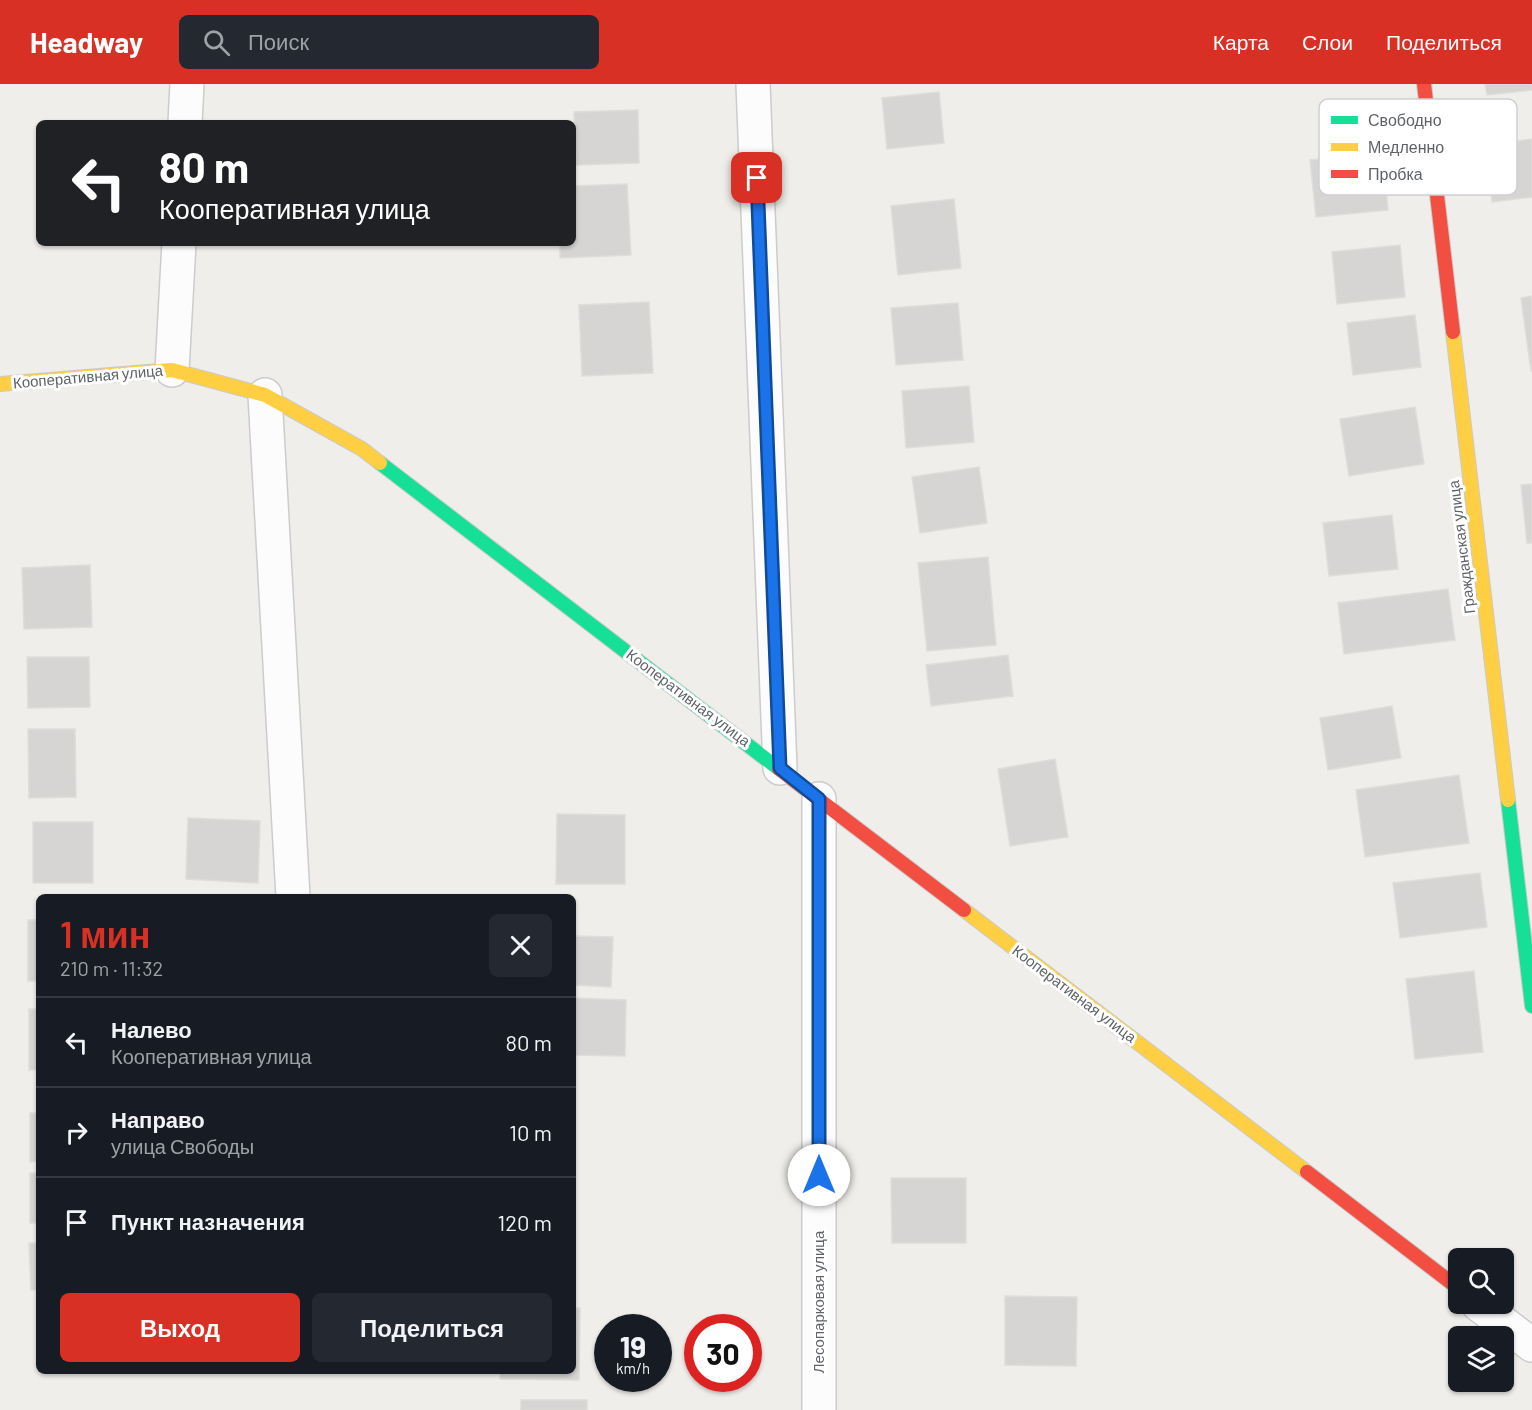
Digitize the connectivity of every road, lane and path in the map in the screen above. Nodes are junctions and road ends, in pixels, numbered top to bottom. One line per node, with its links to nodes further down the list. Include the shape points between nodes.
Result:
1 (187, 84): 5 (street)
2 (753, 84): 11 (street)
3 (1424, 84): 4 (street, Гражданская улица)
4 (1426, 99)
5 (185, 120)
6 (1437, 195): 14 (street, Гражданская улица)
7 (179, 246): 8 (street)
8 (172, 370): 9 (street, Кооперативная улица); 10 (street, Кооперативная улица)
9 (0, 384)
10 (265, 395): 11 (street, Кооперативная улица, via 362,449); 13 (street)
11 (780, 768): 12 (street, Кооперативная улица)
12 (819, 799): 15 (street, Кооперативная улица); 18 (street, Лесопарковая улица)
13 (293, 894)
14 (1532, 1006)
15 (1448, 1280)
16 (1491, 1314): 17 (street)
17 (1532, 1345)
18 (819, 1410)

